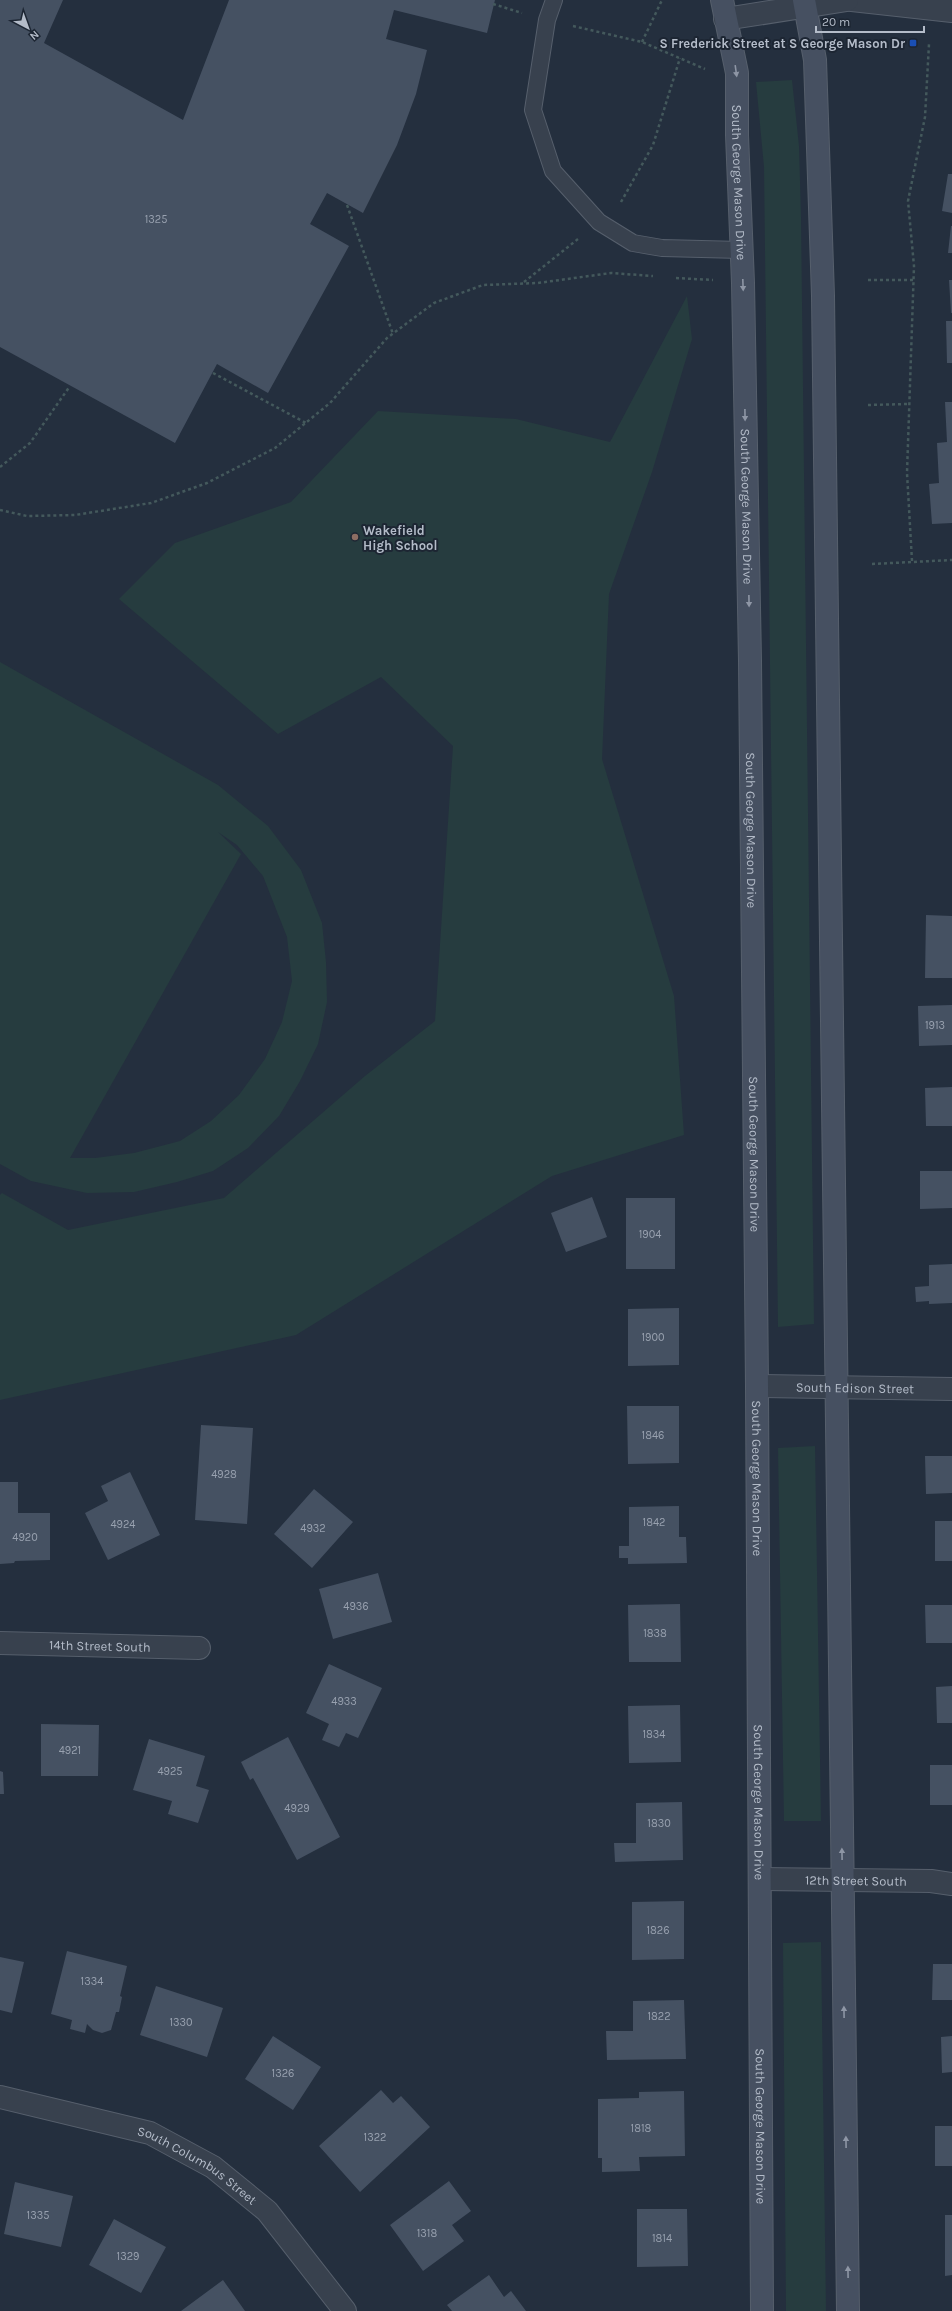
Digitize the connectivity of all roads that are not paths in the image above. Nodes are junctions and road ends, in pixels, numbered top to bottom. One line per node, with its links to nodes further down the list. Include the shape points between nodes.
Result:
1 (554, 0): 7 (lane, via 547,20 533,110 553,171 599,222 633,244 662,248)
2 (847, 0): 4 (street)
3 (852, 0): 6 (street)
4 (804, 3): 5 (street); 9 (main road, via 815,60 823,296)
5 (724, 10): 7 (main road, South George Mason Drive, one-way to 7, via 738,73 737,135)
6 (952, 11)
7 (742, 250): 8 (main road, South George Mason Drive, one-way to 8, via 750,645)
8 (757, 1386): 9 (street, South Edison Street); 13 (main road, South George Mason Drive)
9 (836, 1387): 10 (street, South Edison Street); 14 (main road, one-way to 9)
10 (952, 1389)
11 (0, 1643): 12 (street, 14th Street South)
12 (199, 1648)
13 (760, 1879): 14 (street, 12th Street South); 18 (main road, South George Mason Drive)
14 (842, 1880): 15 (street, 12th Street South, via 930,1881); 19 (main road, one-way to 14)
15 (952, 1884)
16 (0, 2097): 17 (street, South Columbus Street, via 150,2133 213,2167 267,2211)
17 (345, 2311)
18 (762, 2311)
19 (848, 2311)

